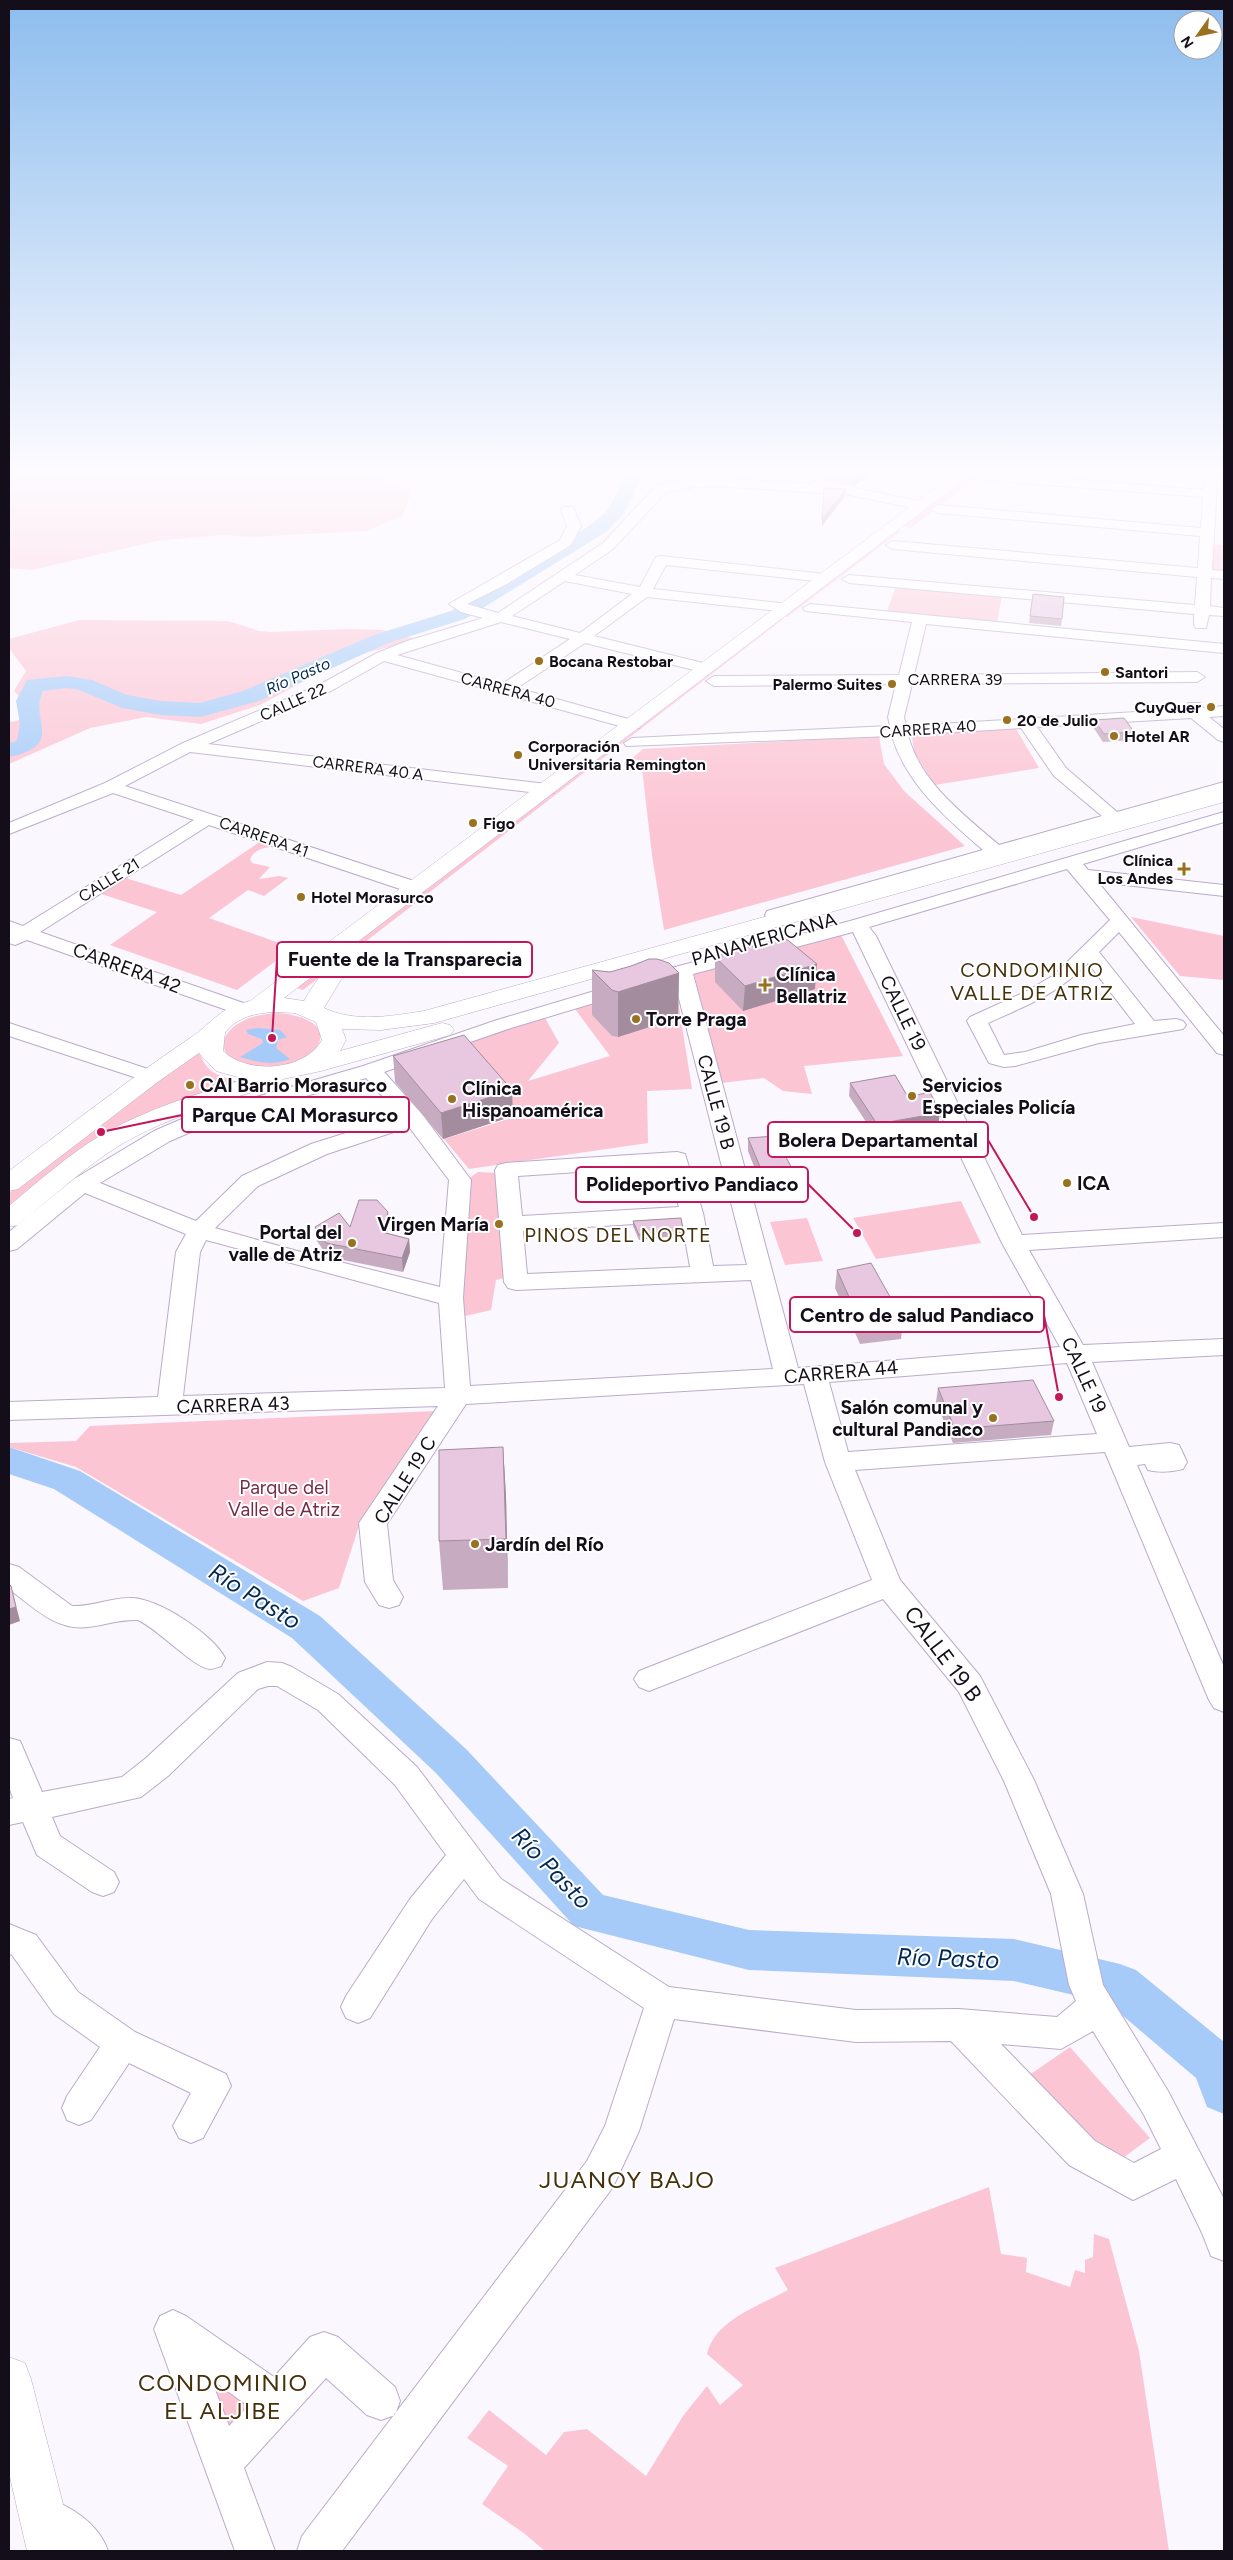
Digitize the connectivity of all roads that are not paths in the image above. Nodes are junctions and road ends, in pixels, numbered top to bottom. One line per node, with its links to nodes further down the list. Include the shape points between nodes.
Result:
1 (489, 587): 15 (street, CARRERA 39, via 456,604)
2 (541, 587): 15 (street, CALLE 22)
3 (624, 587): 9 (street)
4 (646, 587): 9 (street)
5 (813, 587): 11 (main road)
6 (838, 587): 12 (main road)
7 (947, 587): 10 (street)
8 (1204, 587): 13 (street)
9 (644, 592): 11 (street); 19 (street)
10 (1070, 598): 13 (street); 18 (street)
11 (788, 608): 17 (main road)
12 (810, 608): 16 (street); 17 (main road)
13 (1202, 610): 14 (street); 20 (street)
14 (1224, 612)
15 (494, 616): 19 (street, CARRERA 39); 22 (street, CALLE 22)
16 (920, 619): 18 (street); 25 (street)
17 (775, 626): 23 (main road)
18 (1063, 632): 20 (street)
19 (584, 637): 23 (street, CARRERA 39); 26 (street)
20 (1200, 646): 21 (street); 24 (street)
21 (1224, 648)
22 (382, 656): 26 (street, CARRERA 40); 33 (street, CALLE 22, via 325,688)
23 (710, 674): 25 (street, CARRERA 39); 31 (main road)
24 (1197, 677): 25 (street, CARRERA 39); 28 (street)
25 (904, 679): 30 (street, via 896,717)
26 (505, 689): 31 (street, CARRERA 40)
27 (1224, 711): 28 (street, CARRERA 40)
28 (1194, 712): 29 (street, CARRERA 40); 32 (street)
29 (1025, 722): 30 (street, CARRERA 40); 41 (street, via 1060,772)
30 (898, 732): 31 (street, CARRERA 40); 44 (street, via 906,756 944,808)
31 (633, 734): 36 (main road); 56 (main road, via 335,970 325,982)
32 (1224, 737)
33 (189, 746): 35 (street, CALLE 22); 36 (street, CARRERA 40 A)
34 (1224, 787): 41 (street)
35 (112, 788): 40 (street, CARRERA 41); 42 (street, CALLE 22); 43 (street)
36 (547, 789): 46 (main road)
37 (1224, 796): 49 (main road)
38 (1224, 806): 48 (main road, PANAMERICANA)
39 (1224, 817): 45 (street)
40 (209, 818): 46 (street, CARRERA 41); 52 (street, CALLE 21)
41 (1114, 818): 44 (street)
42 (9, 829)
43 (9, 844)
44 (994, 851): 49 (street)
45 (1077, 869): 47 (street); 48 (street); 50 (street)
46 (416, 888): 55 (main road)
47 (1224, 890)
48 (917, 902): 51 (street); 57 (main road, PANAMERICANA)
49 (765, 921): 56 (main road, via 426,1018 388,1024 353,1023)
50 (1120, 921): 53 (street); 63 (street)
51 (857, 926): 54 (street); 75 (street, CALLE 19, via 866,936)
52 (14, 934): 55 (street, CARRERA 42)
53 (1089, 952): 59 (street); 59 (street, via 1061,979 977,1021 996,1059 1004,1061 1049,1053 1088,1039)
54 (682, 971): 57 (street); 77 (street, CALLE 19 B)
55 (251, 1009): 56 (main road, via 286,1005); 61 (main road, via 231,1016)
56 (319, 1014): 64 (main road, via 333,1028 330,1050 319,1060)
57 (500, 1020): 64 (main road, PANAMERICANA); 65 (street)
58 (1176, 1025): 59 (street)
59 (1149, 1028)
60 (17, 1032): 62 (street); 66 (street)
61 (213, 1034): 64 (main road, via 212,1054 233,1070 267,1075); 66 (main road)
62 (9, 1047)
63 (1224, 1049)
64 (295, 1070): 71 (main road, PANAMERICANA, via 169,1113 128,1131 94,1151)
65 (370, 1070): 67 (street); 69 (street, via 192,1123 162,1136)
66 (150, 1076): 68 (main road)
67 (414, 1118): 74 (street, via 320,1149 250,1182); 79 (street, via 460,1180)
68 (9, 1184)
69 (82, 1184): 74 (street); 76 (street)
70 (692, 1213): 72 (street); 72 (street, via 677,1160 506,1170); 78 (street)
71 (9, 1219)
72 (511, 1224): 78 (street, via 516,1282)
73 (1224, 1230): 75 (street)
74 (199, 1231): 79 (street); 85 (street, via 188,1252)
75 (1014, 1243): 81 (street, CALLE 19)
76 (9, 1244)
77 (760, 1272): 78 (street); 83 (street, CALLE 19 B)
78 (703, 1274)
79 (451, 1298): 84 (street)
80 (1224, 1347): 81 (street, CARRERA 44)
81 (1076, 1354): 82 (street, CARRERA 44); 87 (street, CALLE 19)
82 (814, 1375): 83 (street, CARRERA 44); 88 (street, CALLE 19 B)
83 (788, 1377): 84 (street, CARRERA 44)
84 (458, 1396): 85 (street, CARRERA 43); 92 (street, CALLE 19 C, via 373,1523 379,1582)
85 (169, 1407): 86 (street, CARRERA 43)
86 (9, 1411)
87 (1117, 1450): 88 (street); 89 (street, via 1170,1452 1174,1462); 95 (street, CALLE 19)
88 (838, 1462): 91 (street, CALLE 19 B)
89 (1157, 1462)
90 (9, 1575): 93 (street, via 66,1616 77,1618 138,1609 154,1615)
91 (888, 1585): 94 (street); 101 (street, CALLE 19 B, via 970,1684 1019,1780 1066,1894)
92 (389, 1597)
93 (211, 1658)
94 (649, 1679)
95 (1220, 1683)
96 (9, 1750): 97 (street)
97 (20, 1809): 98 (street, via 130,1788 157,1767 248,1681 267,1674 282,1675 328,1702 406,1776); 99 (street, via 48,1845)
98 (465, 1856): 102 (street, via 490,1889); 103 (street, via 421,1909)
99 (103, 1882)
100 (9, 1939): 105 (street, via 24,1946 66,2003)
101 (1091, 1995): 104 (street, via 1078,2023 1061,2033); 108 (street, via 1156,2102)
102 (664, 2002): 104 (street, via 856,2026); 117 (street, via 621,2131 600,2174)
103 (358, 2008)
104 (959, 2026): 108 (street, via 1082,2153 1133,2182)
105 (122, 2043): 106 (street); 107 (street, via 214,2086)
106 (79, 2108)
107 (191, 2126)
108 (1184, 2156): 109 (street)
109 (1224, 2243)
110 (9, 2379): 114 (main road)
111 (381, 2401): 112 (street, via 324,2351)
112 (278, 2404): 113 (street); 113 (street, via 173,2329)
113 (222, 2464): 116 (street)
114 (46, 2533): 115 (street, via 69,2531)
115 (88, 2551)
116 (255, 2551)
117 (318, 2551)

